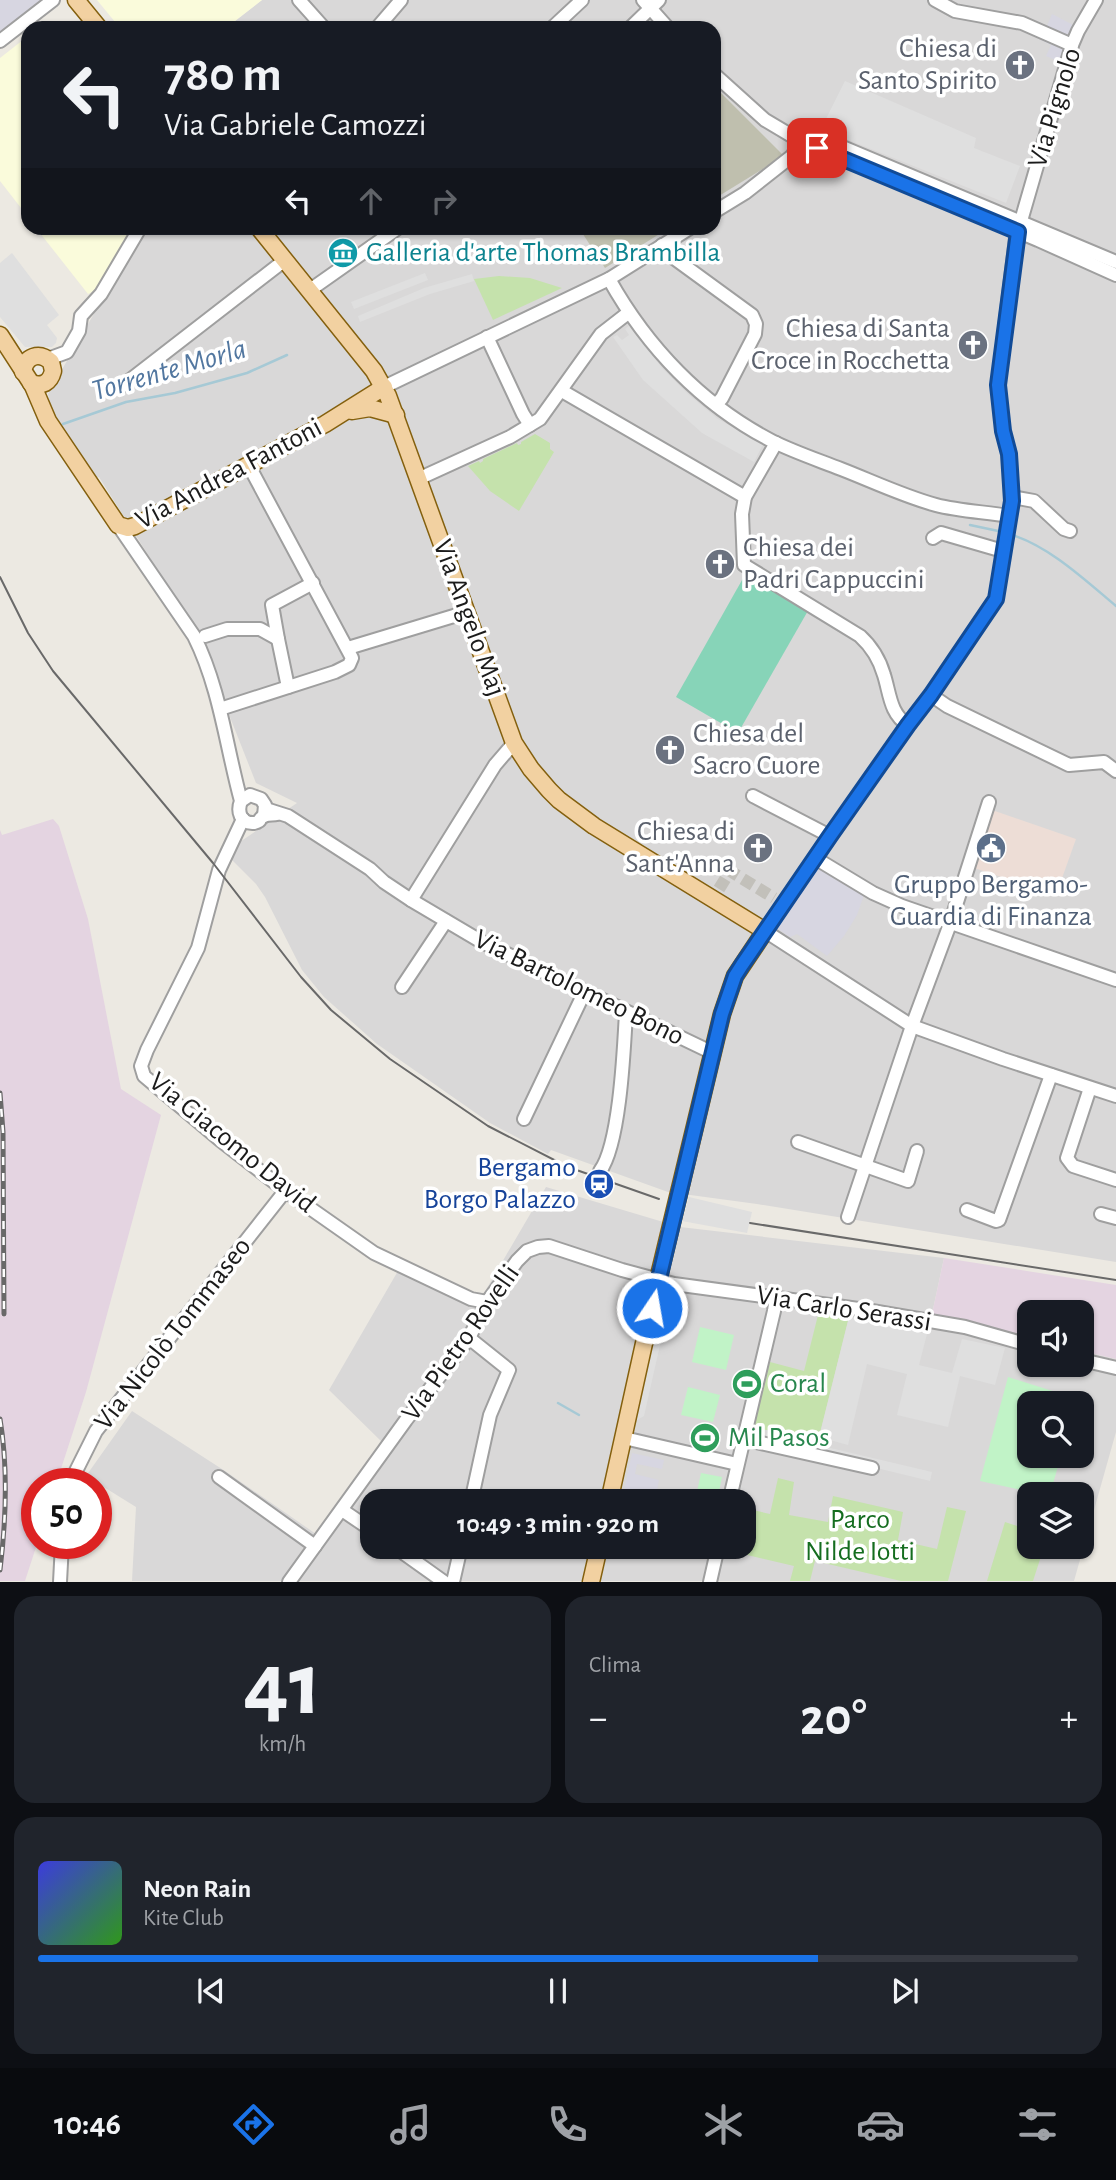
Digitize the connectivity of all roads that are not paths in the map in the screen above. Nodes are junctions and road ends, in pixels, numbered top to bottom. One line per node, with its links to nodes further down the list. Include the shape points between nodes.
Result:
1 (52, 0): 9 (street)
2 (76, 0): 10 (main road)
3 (299, 0): 11 (street)
4 (401, 0): 12 (street)
5 (582, 0): 13 (street)
6 (935, 0): 18 (street, via 955,11 1022,23)
7 (1096, 0): 18 (street, Via Pignolo)
8 (651, 3): 14 (street); 15 (street)
9 (25, 21)
10 (93, 21)
11 (318, 21)
12 (383, 21)
13 (560, 21)
14 (636, 21)
15 (663, 21)
16 (21, 24): 17 (street)
17 (0, 41)
18 (1072, 45): 25 (street, Via Pignolo)
19 (721, 80): 20 (street)
20 (785, 132): 21 (street); 22 (street)
21 (814, 135): 22 (street); 23 (street)
22 (802, 142): 23 (street); 24 (street, via 792,156); 25 (street, via 810,153)
23 (840, 147): 25 (street)
24 (721, 208)
25 (1014, 227): 30 (street); 54 (street, Via Pignolo, via 998,385)
26 (136, 235): 41 (street, via 101,293 81,316 79,331 67,352)
27 (265, 235): 32 (main road, Via Angelo Maj)
28 (388, 235): 37 (street)
29 (678, 235): 31 (street)
30 (1038, 238): 33 (street); 34 (street); 36 (street)
31 (662, 245): 35 (street); 46 (street, via 752,315 756,324 755,334)
32 (285, 260): 37 (main road, Via Angelo Maj); 43 (street)
33 (1116, 262)
34 (1116, 275)
35 (609, 279): 38 (street); 40 (street)
36 (1116, 281)
37 (310, 290): 44 (main road, Via Angelo Maj)
38 (628, 313): 45 (street, via 605,331); 46 (street, via 672,368)
39 (0, 335): 42 (main road)
40 (487, 337): 44 (street); 49 (street)
41 (48, 359): 42 (main road, via 31,357 24,365); 42 (main road, via 53,368 51,379 43,385)
42 (27, 378): 56 (main road, via 48,421)
43 (121, 387)
44 (384, 387): 47 (main road, Via Andrea Fantoni); 48 (main road, Via Angelo Maj)
45 (562, 391): 49 (street); 53 (street)
46 (716, 405): 50 (street)
47 (340, 415): 48 (main road, Via Andrea Fantoni, via 361,408); 51 (main road, Via Andrea Fantoni)
48 (396, 415): 52 (main road, Via Angelo Maj)
49 (530, 425): 52 (street)
50 (776, 443): 53 (street); 55 (street, via 937,505)
51 (248, 464): 56 (main road, Via Andrea Fantoni); 60 (street)
52 (418, 480): 61 (main road, Via Angelo Maj)
53 (744, 497): 68 (street, via 744,565 860,636 884,672 899,720)
54 (1012, 497): 55 (street, Via Pignolo); 57 (street, via 1034,501)
55 (1009, 518): 59 (street, Via Pignolo)
56 (126, 526): 67 (street, via 132,545 194,636)
57 (1070, 531)
58 (933, 538): 59 (street, via 941,533)
59 (1003, 548): 66 (street, Via Pignolo, via 996,599)
60 (313, 583): 63 (street, via 272,605); 64 (street)
61 (467, 612): 64 (street); 69 (main road, Via Angelo Maj)
62 (205, 636): 63 (street, via 227,629 261,629)
63 (278, 639): 65 (street)
64 (348, 648): 65 (street, via 349,665)
65 (288, 687): 67 (street)
66 (931, 695): 68 (street, Via Pignolo); 70 (street, via 1069,765 1104,762)
67 (220, 709): 72 (street, via 235,780)
68 (908, 725): 76 (street, Via Pignolo)
69 (514, 743): 78 (street, via 495,765); 81 (main road, Via Angelo Maj, via 559,800)
70 (1116, 771)
71 (753, 796): 76 (street)
72 (244, 799): 74 (street, Via Bartolomeo Bono, via 254,795 261,799); 75 (street, via 239,812)
73 (989, 802): 80 (street)
74 (265, 813): 75 (street, Via Bartolomeo Bono, via 255,822); 78 (street, Via Bartolomeo Bono, via 288,816)
75 (243, 819): 97 (street, Via Giacomo David, via 219,870 198,948 141,1066 149,1081)
76 (830, 836): 77 (street, Via Pignolo)
77 (815, 858): 80 (street, via 862,887); 81 (street, Via Pignolo)
78 (411, 900): 79 (street, Via Bartolomeo Bono)
79 (446, 921): 83 (street, Via Bartolomeo Bono); 84 (street, Via Bartolomeo Bono)
80 (950, 924): 82 (street); 86 (street)
81 (765, 931): 86 (street); 87 (main road, via 735,976)
82 (1116, 980)
83 (402, 987)
84 (584, 991): 85 (street, Via Bartolomeo Bono); 91 (street)
85 (626, 1012): 87 (street, Via Bartolomeo Bono); 95 (street, via 615,1124)
86 (912, 1026): 88 (street); 94 (street)
87 (713, 1053): 102 (main road)
88 (1051, 1075): 89 (street); 98 (street, via 999,1220)
89 (1090, 1088): 90 (street); 96 (street, via 1067,1158 1073,1166)
90 (1116, 1096)
91 (524, 1119)
92 (798, 1142): 94 (street)
93 (917, 1151): 94 (street, via 908,1181)
94 (864, 1164): 100 (street)
95 (600, 1171)
96 (1116, 1180)
97 (287, 1192): 104 (street, Via Giacomo David, via 374,1253 471,1299); 112 (street, Via Nicolò Tommaseo, via 96,1431)
98 (967, 1210)
99 (1101, 1214): 101 (street)
100 (848, 1217)
101 (1116, 1218)
102 (658, 1280): 103 (street, Via Carlo Serassi); 104 (street, Via Pietro Rovelli, via 549,1246 538,1247 517,1261); 109 (main road)
103 (776, 1297): 106 (street, Via Carlo Serassi, via 965,1328); 110 (street)
104 (487, 1302): 105 (street, Via Pietro Rovelli)
105 (469, 1338): 115 (street, via 509,1370 490,1415); 118 (street, Via Pietro Rovelli)
106 (1017, 1342)
107 (1094, 1363): 108 (street)
108 (1116, 1368)
109 (624, 1438): 111 (street); 116 (main road)
110 (743, 1439): 111 (street); 113 (street)
111 (737, 1464): 117 (street)
112 (78, 1468)
113 (872, 1468)
114 (219, 1477): 120 (street)
115 (474, 1489)
116 (612, 1489)
117 (732, 1489)
118 (342, 1510): 119 (street); 120 (street, Via Pietro Rovelli)
119 (360, 1522)
120 (315, 1546): 127 (street, Via Pietro Rovelli)
121 (61, 1559): 126 (street)
122 (412, 1559): 128 (street)
123 (458, 1559): 129 (street)
124 (596, 1559): 130 (main road)
125 (715, 1559): 131 (street)
126 (60, 1581)
127 (289, 1581)
128 (444, 1581)
129 (453, 1581)
130 (591, 1581)
131 (710, 1581)

